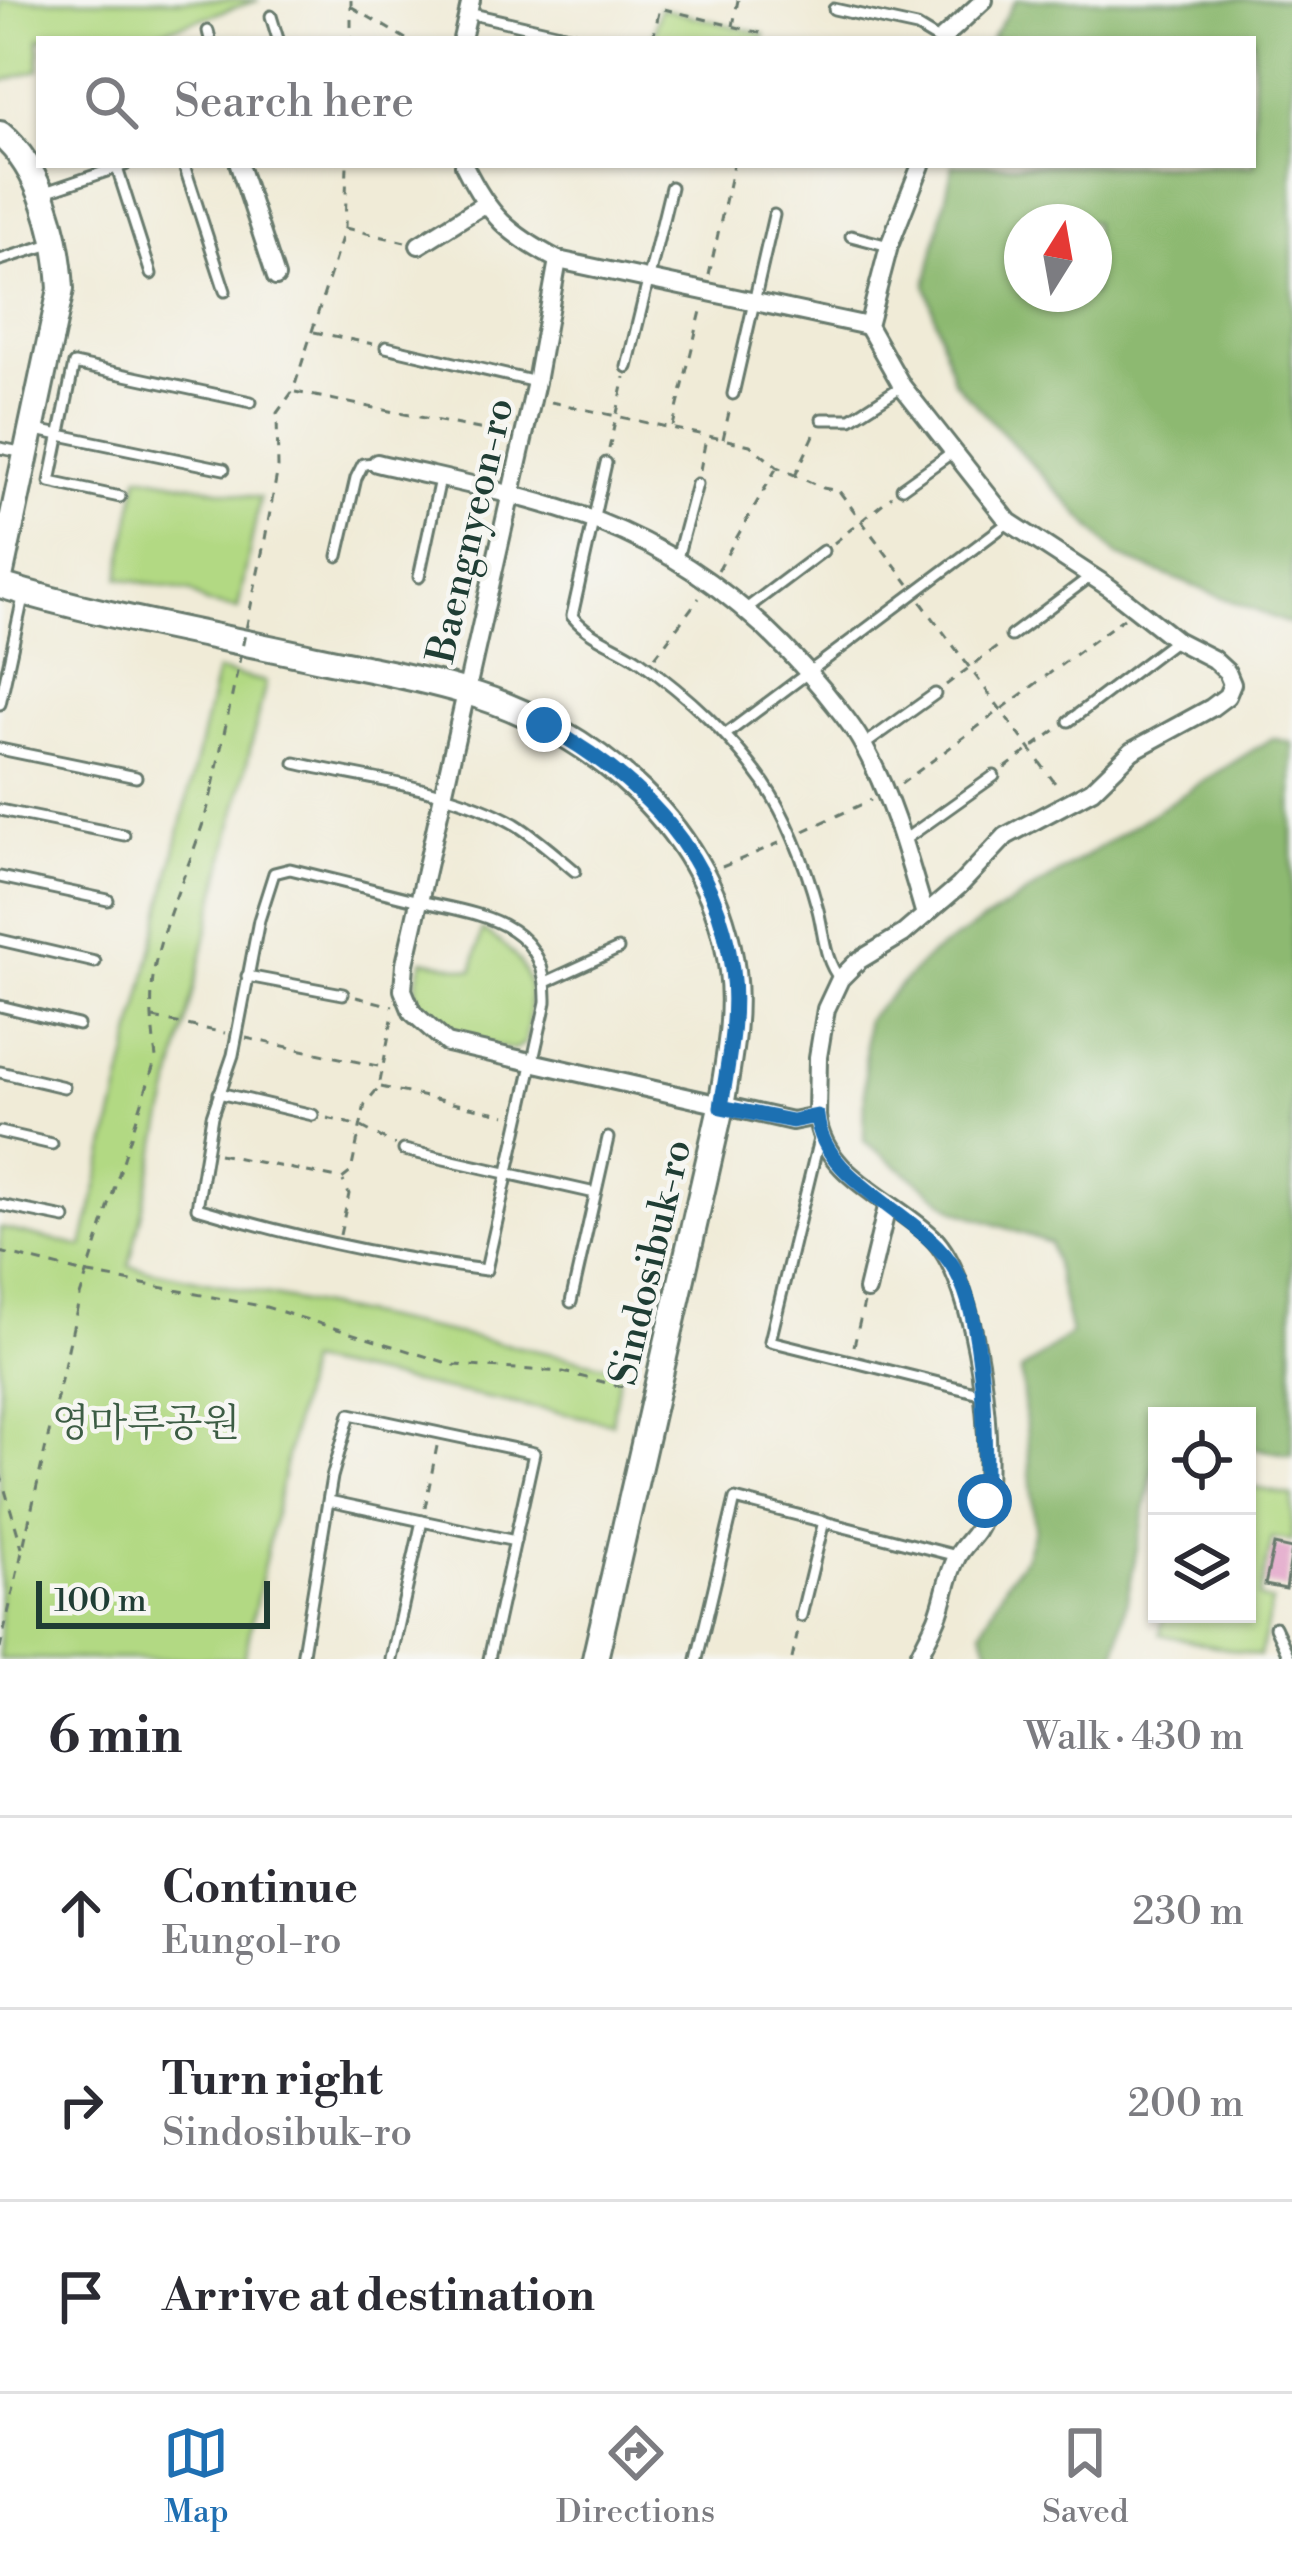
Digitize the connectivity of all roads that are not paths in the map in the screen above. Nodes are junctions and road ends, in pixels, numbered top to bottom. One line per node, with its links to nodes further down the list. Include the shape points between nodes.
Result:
1 (984, 0): 9 (street)
2 (470, 6): 6 (street); 7 (lane)
3 (834, 10): 8 (lane)
4 (271, 16): 5 (lane)
5 (277, 36)
6 (463, 36)
7 (572, 36)
8 (934, 36)
9 (943, 36)
10 (0, 134): 18 (street)
11 (113, 168): 18 (lane)
12 (120, 168): 27 (lane)
13 (185, 168): 30 (lane)
14 (240, 168): 28 (street)
15 (465, 168): 19 (street)
16 (920, 168): 24 (street)
17 (671, 187): 29 (lane)
18 (40, 194): 22 (street)
19 (483, 205): 23 (street); 26 (street, via 504,228)
20 (774, 215): 31 (lane)
21 (851, 236): 24 (lane)
22 (55, 243): 25 (lane); 41 (street, via 61,289)
23 (419, 245)
24 (889, 246): 32 (street)
25 (0, 260)
26 (559, 260): 29 (street); 35 (street, Baengnyeon-ro)
27 (151, 274)
28 (276, 277)
29 (650, 280): 31 (street); 34 (lane)
30 (225, 291)
31 (754, 302): 32 (street); 37 (lane)
32 (868, 326): 36 (street)
33 (386, 347): 35 (lane, Baengnyeon-ro)
34 (627, 368)
35 (536, 382): 49 (street, Baengnyeon-ro)
36 (902, 386): 39 (lane, via 851,419); 42 (street)
37 (733, 394)
38 (251, 401): 40 (lane, via 74,364)
39 (822, 419)
40 (60, 435): 41 (lane); 45 (lane); 50 (lane, via 50,482)
41 (19, 444): 58 (street)
42 (954, 451): 48 (lane); 52 (street)
43 (377, 463): 46 (street); 54 (lane, via 364,464 356,478)
44 (606, 463): 51 (lane)
45 (224, 470)
46 (440, 478): 49 (street); 57 (lane)
47 (697, 484): 55 (lane)
48 (902, 488)
49 (511, 494): 51 (street); 63 (street, Baengnyeon-ro)
50 (120, 497)
51 (593, 520): 55 (street); 67 (lane, via 572,616 586,633 692,699)
52 (1009, 522): 56 (street); 62 (lane)
53 (824, 551): 59 (lane)
54 (338, 556)
55 (677, 558): 59 (street)
56 (1091, 576): 60 (lane); 61 (street)
57 (419, 577)
58 (8, 585): 63 (street, Sindosibuk-ro); 65 (lane)
59 (746, 609): 62 (street)
60 (1011, 636)
61 (1176, 640): 66 (lane); 81 (street, via 1227,672 1227,696 1132,751 1092,790 1006,836)
62 (808, 673): 67 (lane); 68 (street)
63 (466, 692): 73 (street, Baengnyeon-ro); 95 (street, Sindosibuk-ro, via 596,754 682,838 718,909 733,971)
64 (935, 694): 68 (lane)
65 (0, 704)
66 (1069, 721)
67 (726, 734): 86 (lane, via 793,837)
68 (864, 745): 76 (street)
69 (0, 749): 72 (lane)
70 (295, 763): 73 (lane)
71 (994, 776): 76 (lane)
72 (136, 777)
73 (445, 798): 77 (lane, via 516,825); 80 (street, Baengnyeon-ro)
74 (0, 810): 75 (lane)
75 (124, 835)
76 (904, 840): 81 (street)
77 (575, 871)
78 (0, 878): 79 (lane)
79 (109, 900)
80 (418, 901): 85 (lane, via 290,869 274,873); 87 (lane, via 501,922 523,938); 91 (street, Baengnyeon-ro, via 404,990 412,1012 447,1043)
81 (925, 915): 86 (street)
82 (0, 940): 84 (lane)
83 (618, 949): 87 (lane)
84 (95, 962)
85 (248, 976): 88 (lane); 94 (lane)
86 (840, 979): 97 (street, via 818,1057)
87 (546, 982): 91 (lane)
88 (343, 994)
89 (0, 1006): 90 (lane)
90 (78, 1025)
91 (534, 1064): 95 (street, Baengnyeon-ro); 103 (lane)
92 (0, 1072): 93 (lane)
93 (64, 1087)
94 (219, 1093): 96 (lane); 103 (lane, via 197,1208 267,1229 486,1270)
95 (721, 1107): 97 (street, Baengnyeon-ro, via 792,1121); 121 (street, Sindosibuk-ro)
96 (313, 1115)
97 (817, 1116): 100 (street)
98 (0, 1132): 101 (lane)
99 (608, 1138): 104 (lane)
100 (819, 1138): 106 (street); 110 (lane, via 770,1341)
101 (52, 1144)
102 (404, 1150): 103 (lane)
103 (508, 1174): 104 (lane)
104 (595, 1193): 109 (lane)
105 (0, 1205): 107 (lane)
106 (887, 1207): 108 (street); 110 (street, via 932,1237 958,1275)
107 (65, 1217)
108 (867, 1290)
109 (571, 1302)
110 (983, 1394): 115 (street, via 982,1522)
111 (329, 1501): 112 (lane); 114 (lane, via 350,1414 534,1453); 119 (lane)
112 (422, 1521): 114 (lane); 118 (lane)
113 (824, 1521): 115 (lane); 116 (lane); 122 (lane, via 735,1499)
114 (514, 1541): 120 (lane)
115 (957, 1556): 123 (street)
116 (801, 1616)
117 (1275, 1627): 124 (lane)
118 (391, 1658)
119 (302, 1659)
120 (489, 1659)
121 (595, 1659)
122 (698, 1659)
123 (916, 1659)
124 (1290, 1659)

